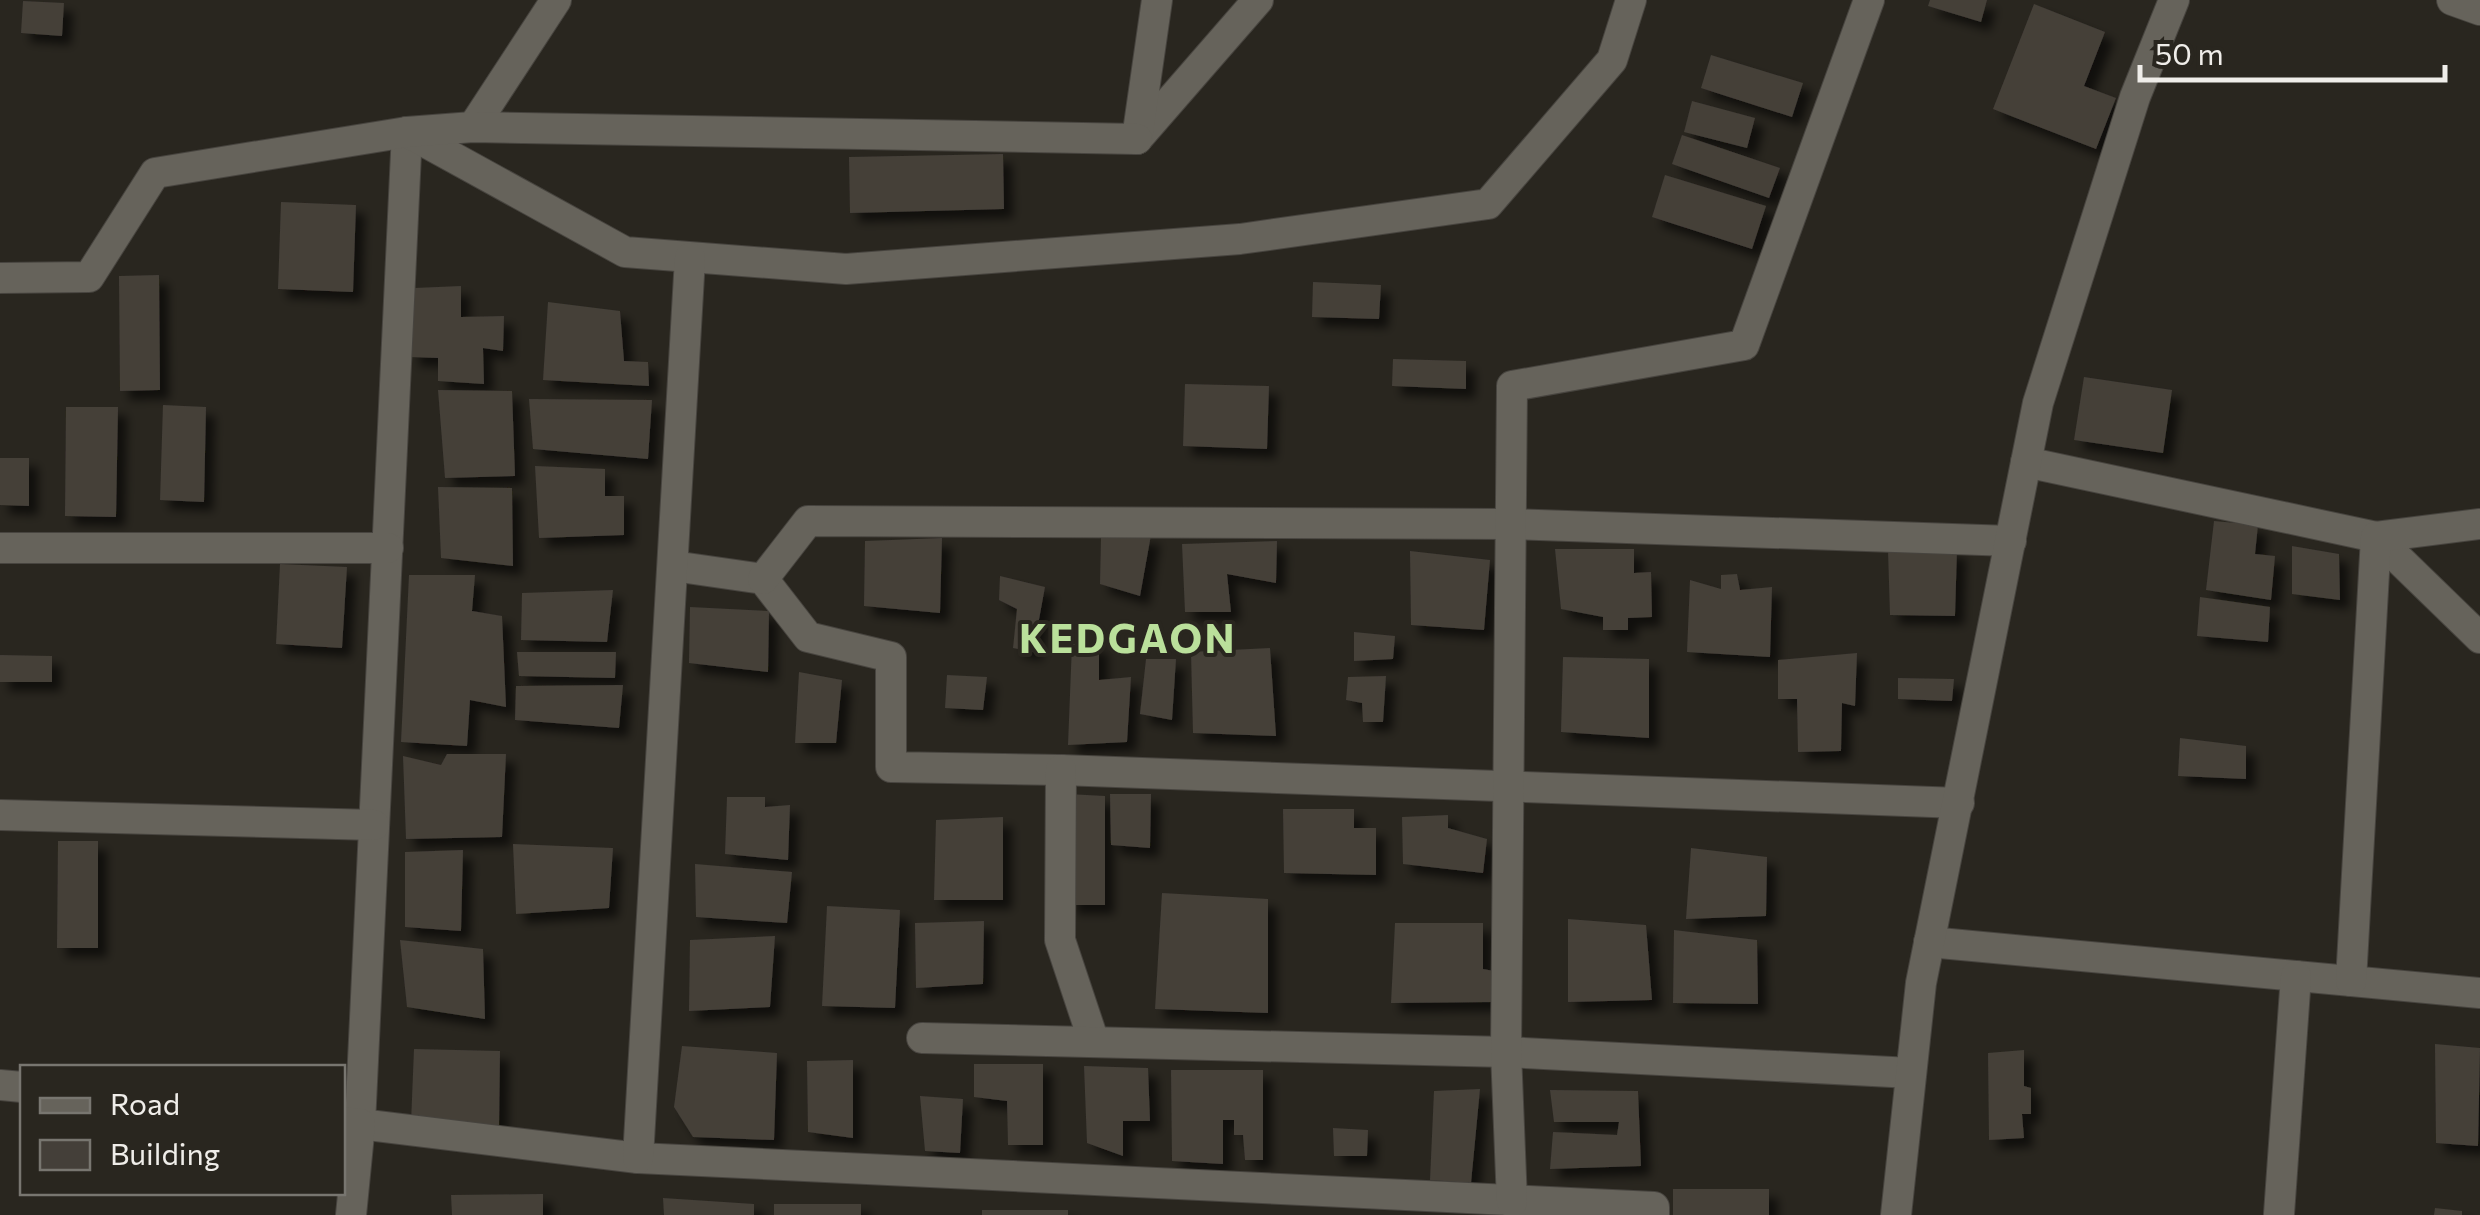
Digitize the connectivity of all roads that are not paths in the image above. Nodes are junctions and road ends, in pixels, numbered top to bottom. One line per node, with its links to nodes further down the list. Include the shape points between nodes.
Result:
1 (556, 0): 9 (street)
2 (1158, 0): 11 (street)
3 (1258, 0): 11 (street)
4 (1631, 0): 12 (street, via 1612,60 1488,204 1240,239 846,269)
5 (1869, 0): 15 (street, via 1744,345 1512,386)
6 (2174, 0): 14 (street, via 2135,97 2038,403)
7 (2452, 0): 8 (street)
8 (2480, 10)
9 (473, 127): 10 (street); 11 (street)
10 (407, 132): 12 (street, via 625,252); 13 (street, via 155,173 89,277); 20 (street)
11 (1137, 139)
12 (690, 258): 21 (street)
13 (0, 278)
14 (2026, 462): 17 (street); 18 (street)
15 (1511, 524): 18 (street); 22 (street, via 808,520); 25 (street)
16 (2480, 524): 17 (street)
17 (2376, 538): 23 (street); 31 (street)
18 (2011, 541): 26 (street)
19 (0, 548): 20 (street)
20 (388, 548): 28 (street)
21 (673, 566): 22 (street); 38 (street)
22 (762, 579): 24 (street, via 808,637 891,657 891,767)
23 (2480, 638)
24 (1061, 770): 25 (street); 34 (street, via 1060,940)
25 (1509, 788): 26 (street); 35 (street)
26 (1959, 803): 29 (street)
27 (0, 815): 28 (street)
28 (374, 825): 37 (street)
29 (1929, 942): 30 (street); 36 (street)
30 (2296, 976): 31 (street); 40 (street)
31 (2351, 981): 32 (street)
32 (2480, 993)
33 (922, 1038): 34 (street)
34 (1094, 1042): 35 (street)
35 (1506, 1052): 36 (street); 39 (street)
36 (1911, 1073): 43 (street)
37 (351, 1124): 38 (street); 41 (street)
38 (638, 1158): 39 (street)
39 (1512, 1202): 42 (street, via 1654,1207)
40 (2278, 1214)
41 (351, 1215)
42 (1654, 1215)
43 (1896, 1215)

